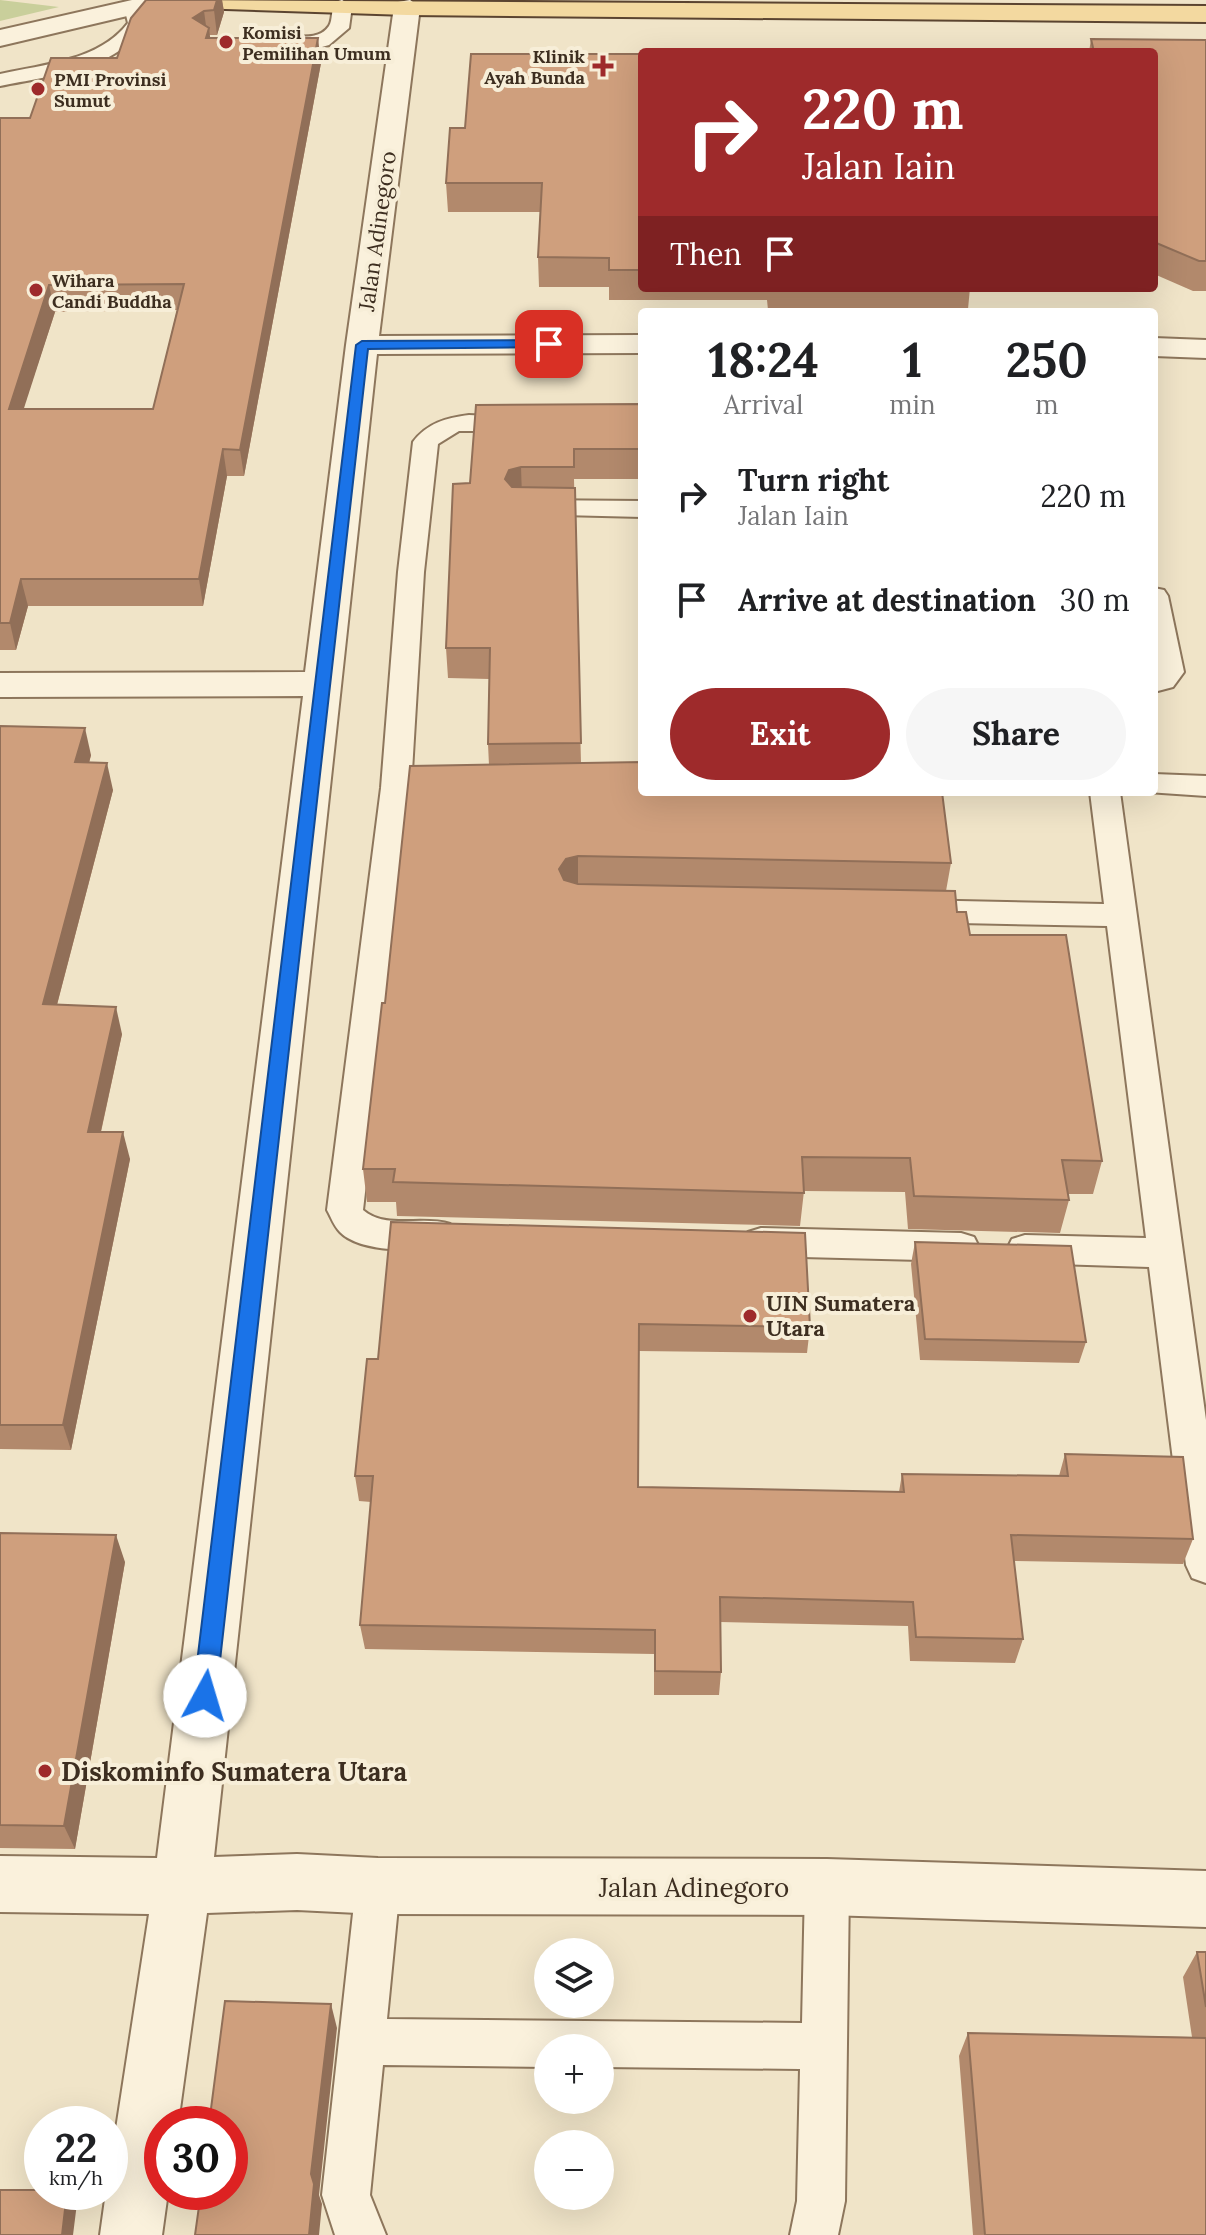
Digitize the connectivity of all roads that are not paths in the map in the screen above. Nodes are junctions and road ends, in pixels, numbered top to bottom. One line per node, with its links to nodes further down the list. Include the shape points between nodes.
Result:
1 (165, 0): 5 (street)
2 (195, 0): 4 (main road)
3 (876, 5): 6 (main road); 7 (main road)
4 (342, 6): 6 (main road); 9 (lane, via 339,28 327,39)
5 (134, 7): 8 (street); 10 (lane, via 138,23 132,33 105,54)
6 (407, 7): 12 (street, Jalan Adinegoro)
7 (1206, 14)
8 (0, 38)
9 (254, 43)
10 (0, 80)
11 (638, 344): 12 (street)
12 (362, 345): 20 (street, Jalan Adinegoro)
13 (1158, 347): 14 (street)
14 (1206, 349)
15 (552, 423): 27 (lane, via 443,427 426,442 411,572 411,788 345,1210 357,1228 372,1232)
16 (522, 508): 17 (lane)
17 (638, 509)
18 (1158, 615): 19 (lane, via 1170,672)
19 (1158, 682)
20 (322, 684): 21 (street); 32 (street, Jalan Adinegoro)
21 (0, 685)
22 (1158, 784): 23 (lane)
23 (1206, 786)
24 (1105, 796): 26 (lane)
25 (881, 910): 26 (lane)
26 (1120, 915): 29 (lane)
27 (467, 1234)
28 (736, 1242): 29 (lane)
29 (1165, 1253): 30 (lane)
30 (1206, 1565)
31 (0, 1884): 32 (street)
32 (182, 1886): 33 (street, Jalan Adinegoro); 38 (street, Jalan Adinegoro)
33 (378, 1886): 34 (street, Jalan Adinegoro); 36 (lane)
34 (827, 1887): 35 (street, Jalan Adinegoro); 37 (lane)
35 (1206, 1899)
36 (361, 2042): 37 (lane); 39 (lane, via 346,2195)
37 (824, 2046): 40 (lane, via 821,2201)
38 (131, 2235)
39 (362, 2235)
40 (814, 2235)

